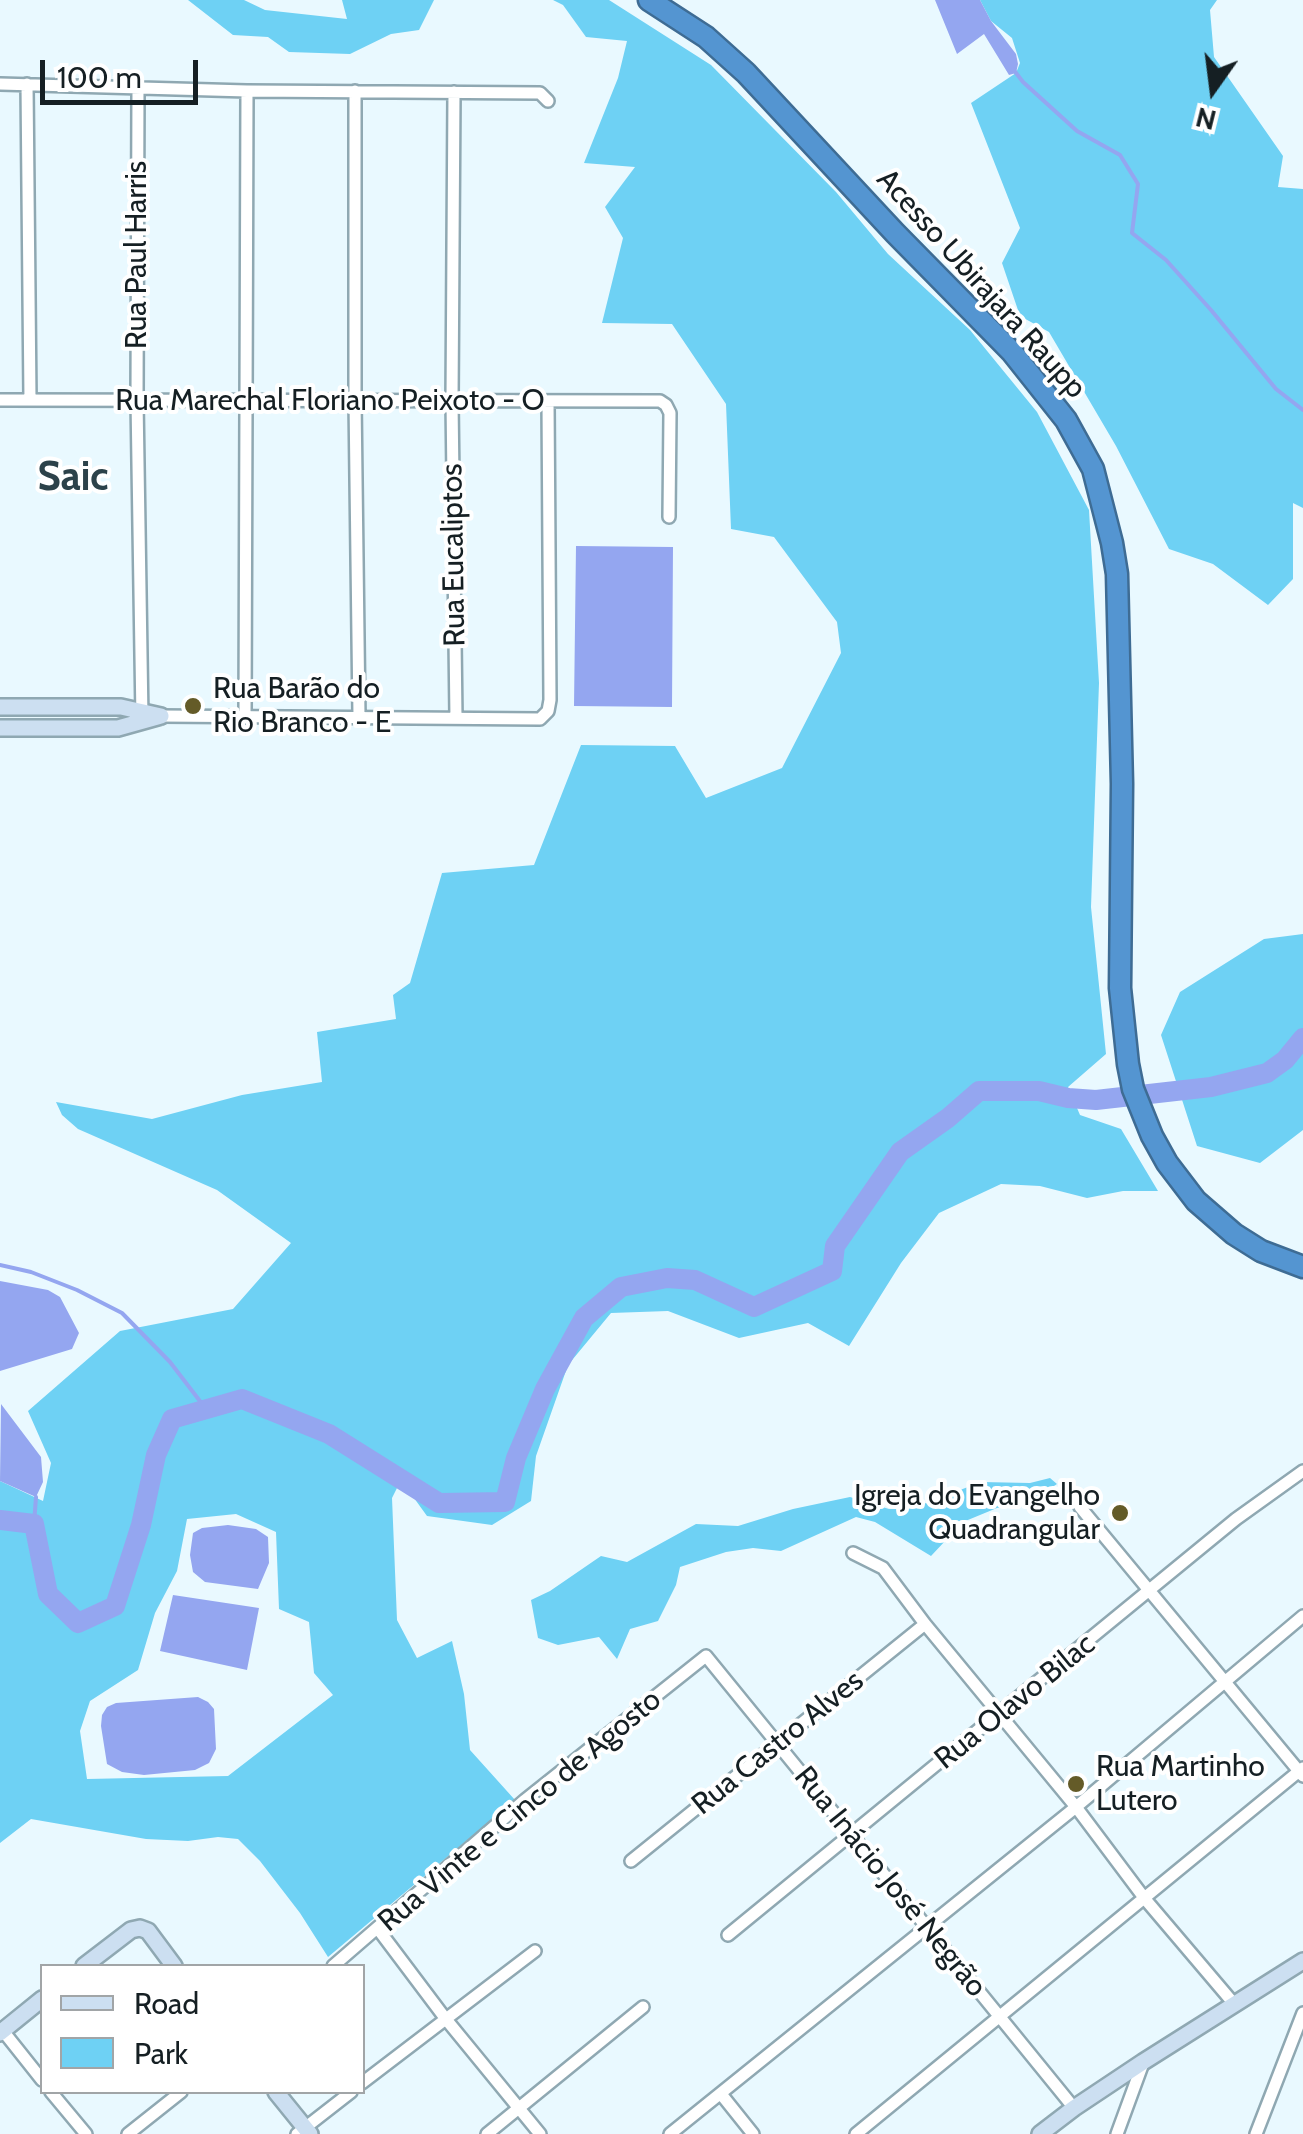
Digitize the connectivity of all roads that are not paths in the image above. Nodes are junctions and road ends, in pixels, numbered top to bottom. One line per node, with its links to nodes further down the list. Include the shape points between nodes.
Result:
1 (649, 0): 24 (highway, Acesso Ubirajara Raupp, via 706,36 746,74 1012,352 1066,420 1093,469 1117,574 1120,988 1128,1064 1141,1112 1186,1189 1210,1216 1261,1250)
2 (0, 84): 3 (street)
3 (27, 84): 4 (street); 10 (street)
4 (138, 87): 5 (street); 11 (street, Rua Paul Harris)
5 (248, 91): 6 (street); 12 (street)
6 (355, 91): 7 (street); 13 (street)
7 (454, 92): 8 (street, via 540,93); 14 (street, Rua Eucaliptos)
8 (548, 101)
9 (0, 400): 10 (street, Rua Marechal Floriano Peixoto - O)
10 (30, 400): 11 (street, Rua Marechal Floriano Peixoto - O)
11 (137, 400): 12 (street, Rua Marechal Floriano Peixoto - O); 21 (street, Rua Paul Harris)
12 (248, 400): 13 (street, Rua Marechal Floriano Peixoto - O); 19 (street)
13 (355, 400): 14 (street, Rua Marechal Floriano Peixoto - O); 20 (street)
14 (452, 401): 15 (street, Rua Marechal Floriano Peixoto - O); 22 (street, Rua Eucaliptos)
15 (548, 401): 16 (street, Rua Marechal Floriano Peixoto - O, via 666,405); 22 (street, via 548,711 540,720)
16 (669, 516)
17 (0, 707): 21 (street, via 121,707)
18 (162, 716): 19 (street); 21 (street)
19 (245, 716): 20 (street)
20 (359, 716): 22 (street)
21 (142, 717): 23 (street, via 118,728)
22 (456, 718)
23 (0, 728)
24 (1303, 1267)
25 (1303, 1471): 28 (street, Rua Olavo Bilac)
26 (1080, 1507): 28 (street)
27 (853, 1553): 30 (street, via 883,1568)
28 (1150, 1590): 32 (street); 33 (street, Rua Olavo Bilac)
29 (1303, 1616): 32 (street)
30 (925, 1624): 33 (street); 34 (street, Rua Castro Alves)
31 (706, 1656): 34 (street, Rua Inácio José Negrão); 41 (street, Rua Vinte e Cinco de Agosto, via 524,1800)
32 (1224, 1683): 35 (street); 36 (street)
33 (999, 1715): 36 (street); 37 (street, Rua Olavo Bilac)
34 (778, 1743): 37 (street, Rua Inácio José Negrão); 38 (street, Rua Castro Alves)
35 (1302, 1772): 39 (street)
36 (1076, 1807): 39 (street); 40 (street)
37 (852, 1834): 40 (street, Rua Inácio José Negrão); 42 (street, Rua Olavo Bilac)
38 (631, 1861)
39 (1145, 1899): 49 (street); 52 (street)
40 (925, 1926): 52 (street, Rua Inácio José Negrão); 63 (street)
41 (378, 1929): 47 (street, Rua Vinte e Cinco de Agosto); 53 (street)
42 (728, 1935)
43 (534, 1951): 53 (street)
44 (1303, 1961): 49 (street)
45 (87, 1964): 46 (street, via 140,1928)
46 (173, 1964)
47 (335, 1964)
48 (40, 2001): 54 (street)
49 (1236, 2005): 56 (street)
50 (643, 2007): 64 (street)
51 (1303, 2014): 55 (street)
52 (999, 2015): 65 (street, Rua Inácio José Negrão); 73 (street)
53 (445, 2018): 58 (street); 64 (street)
54 (2, 2032): 57 (street)
55 (1298, 2042): 76 (street)
56 (1143, 2062): 65 (street); 75 (street)
57 (40, 2078)
58 (365, 2081)
59 (54, 2094): 67 (street)
60 (178, 2094): 68 (street)
61 (277, 2094): 66 (street)
62 (349, 2094): 66 (street)
63 (721, 2094): 71 (street); 72 (street)
64 (518, 2108): 69 (street); 70 (street)
65 (1074, 2108): 74 (street)
66 (304, 2132)
67 (86, 2134)
68 (128, 2134)
69 (487, 2134)
70 (540, 2134)
71 (670, 2134)
72 (753, 2134)
73 (856, 2134)
74 (1040, 2134)
75 (1116, 2134)
76 (1256, 2134)

